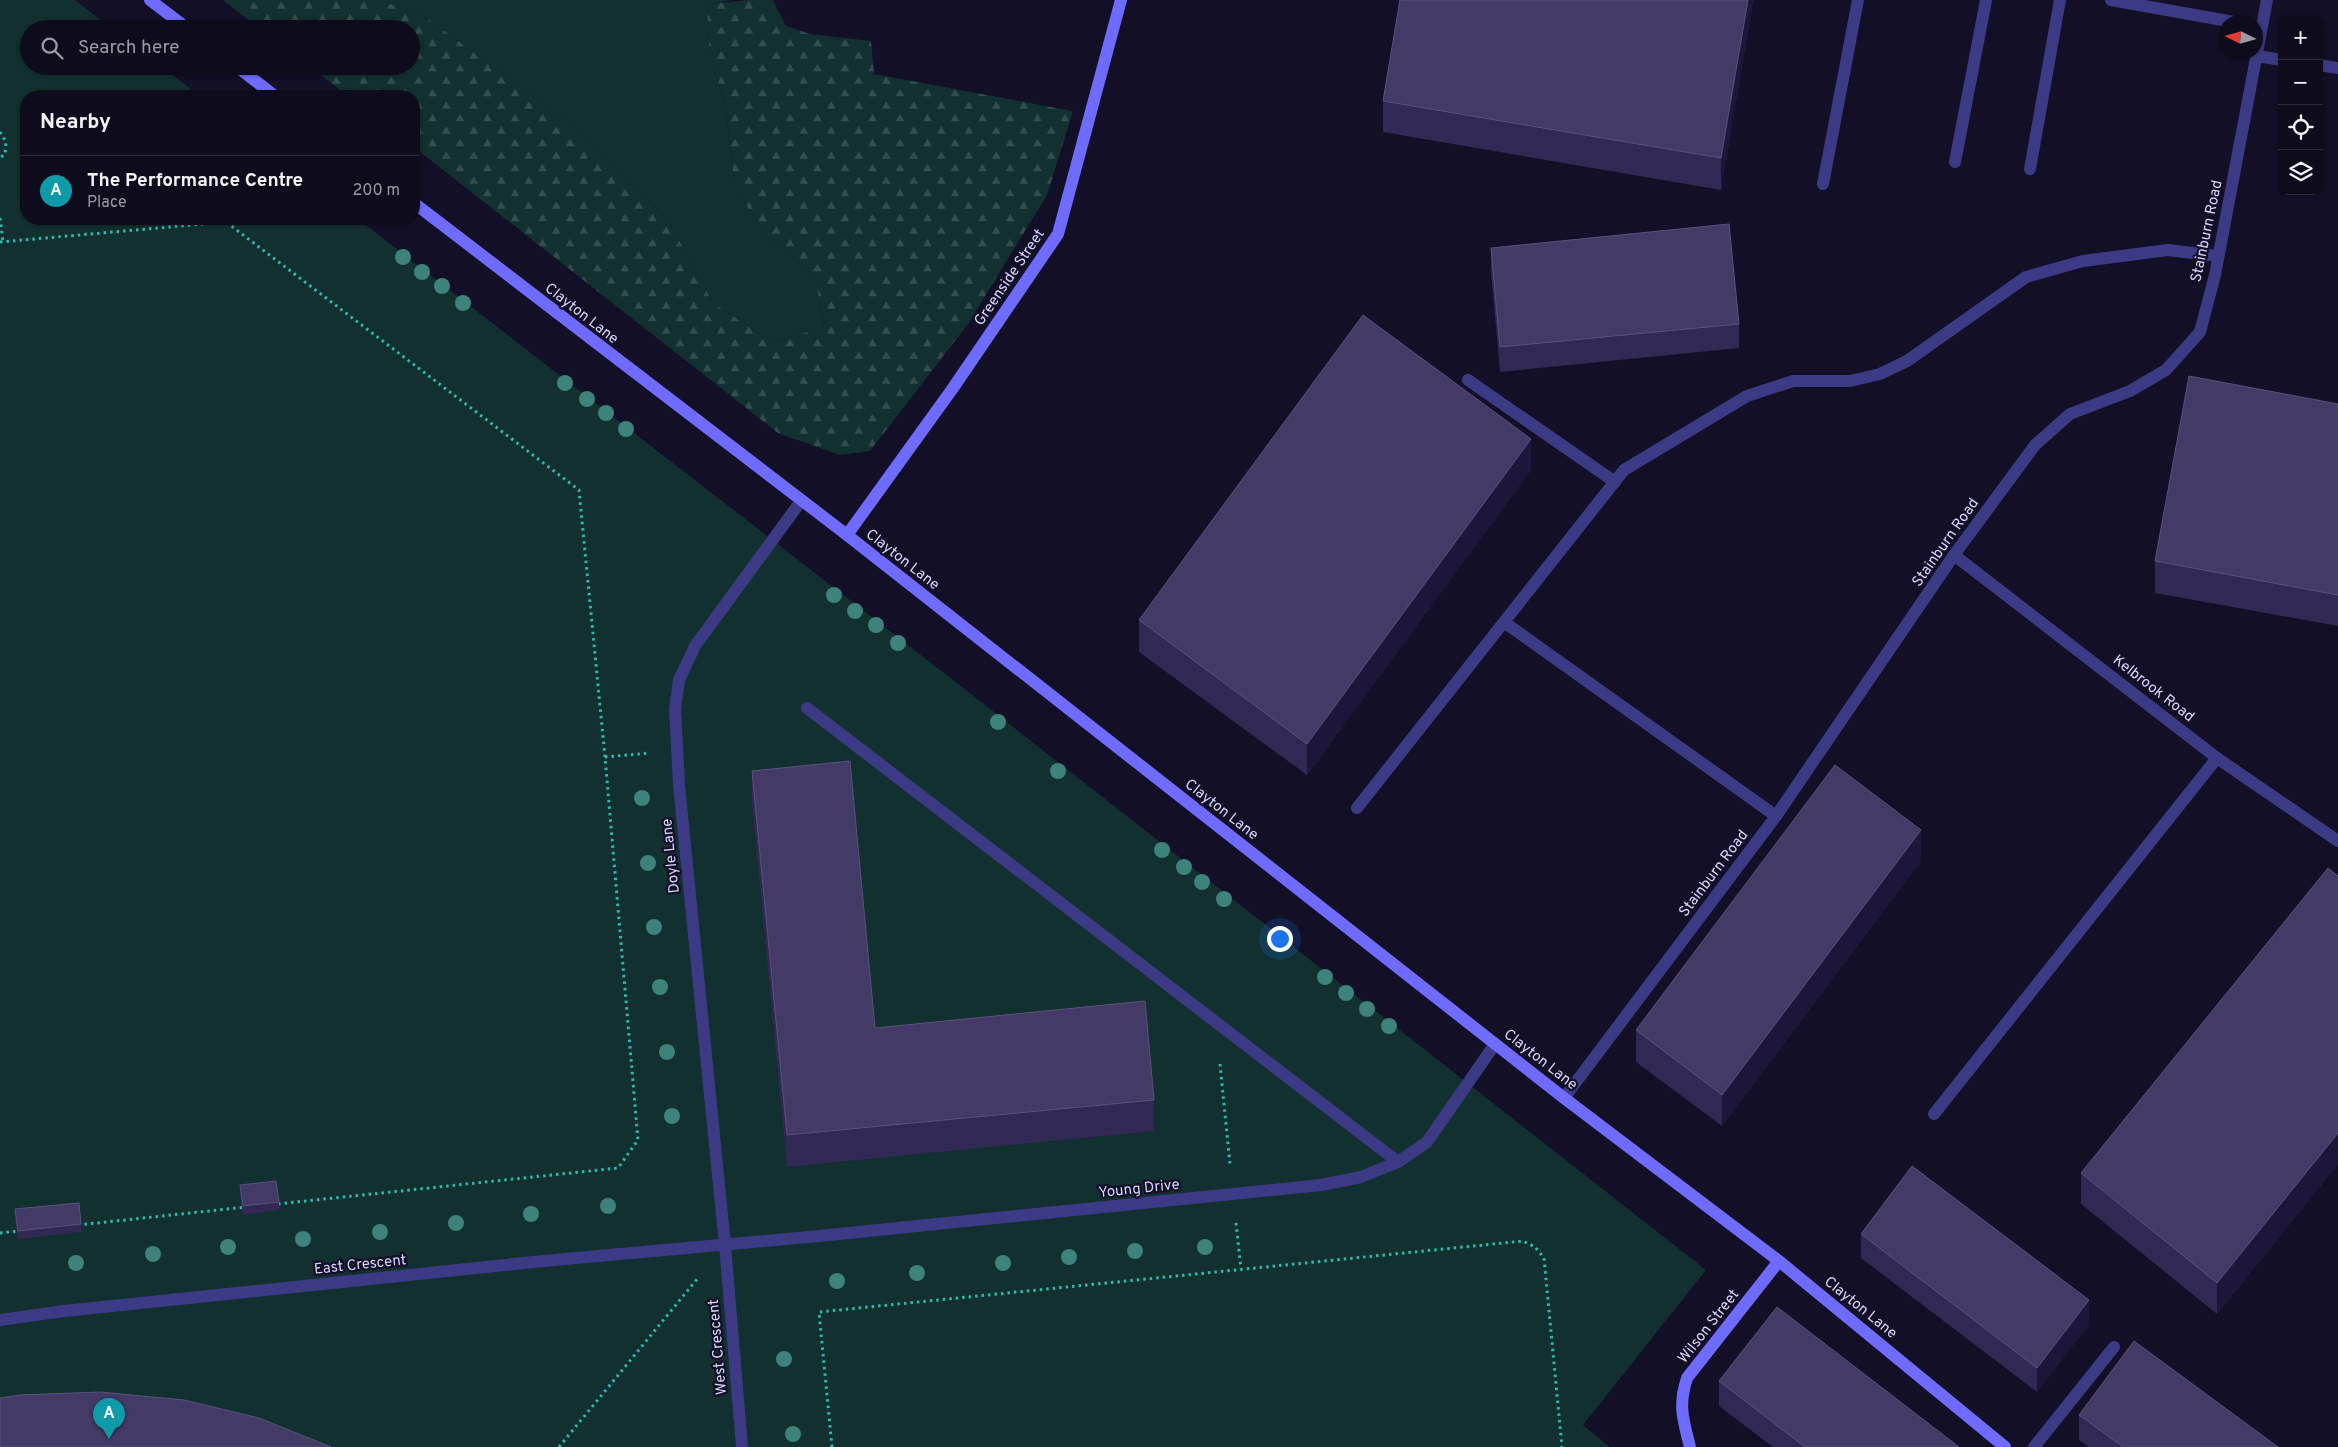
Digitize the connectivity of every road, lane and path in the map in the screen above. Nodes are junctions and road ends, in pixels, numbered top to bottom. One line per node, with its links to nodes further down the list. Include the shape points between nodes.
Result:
1 (150, 0): 10 (street)
2 (1121, 0): 32 (street, Greenside Street, via 1058,234)
3 (1858, 0): 22 (street)
4 (1986, 0): 20 (street)
5 (2060, 0): 21 (street)
6 (2111, 0): 9 (street)
7 (2267, 0): 8 (street, Stainburn Road)
8 (2263, 15)
9 (2218, 19)
10 (176, 20)
11 (2263, 57): 12 (street)
12 (2278, 59)
13 (2256, 60): 28 (street, Stainburn Road)
14 (2323, 66): 15 (street)
15 (2338, 68)
16 (248, 75): 17 (street)
17 (267, 90)
18 (0, 132): 19 (path, via 6,142 5,154)
19 (0, 158)
20 (1954, 162)
21 (2030, 168)
22 (1823, 184)
23 (420, 208): 31 (street, Clayton Lane)
24 (0, 218): 27 (path)
25 (192, 225): 27 (path)
26 (230, 225): 37 (path, via 580,490)
27 (1, 242)
28 (2218, 256): 30 (street, via 2168,250 2083,261 2026,277 1907,361 1880,374 1850,382 1792,381 1747,396 1624,470); 33 (street, Stainburn Road, via 2200,332 2166,370 2138,387 2070,414 2035,445)
29 (1468, 380): 30 (street)
30 (1615, 482): 34 (street)
31 (801, 502): 32 (street, Clayton Lane); 36 (street, Doyle Lane, via 695,646 679,680 675,709)
32 (847, 535): 43 (street, Clayton Lane)
33 (1954, 555): 38 (street, Kelbrook Road); 40 (street, Stainburn Road)
34 (1504, 622): 39 (street); 40 (street)
35 (807, 708): 42 (street)
36 (677, 750): 37 (path); 53 (street, Doyle Lane)
37 (605, 757): 48 (path, via 638,1140 618,1168)
38 (2217, 758): 41 (street, Kelbrook Road); 45 (street)
39 (1357, 808)
40 (1776, 816): 44 (street, Stainburn Road)
41 (2338, 840)
42 (1216, 1024): 46 (street); 47 (path)
43 (1495, 1044): 44 (street, Clayton Lane); 46 (street, Young Drive, via 1427,1142)
44 (1564, 1098): 54 (street, Clayton Lane)
45 (1934, 1114)
46 (1398, 1162): 47 (street, Young Drive, via 1362,1177 1337,1182)
47 (1233, 1195): 53 (street, Young Drive); 55 (path)
48 (275, 1204)
49 (255, 1206): 50 (path)
50 (69, 1226)
51 (20, 1231): 52 (path)
52 (0, 1233)
53 (725, 1245): 56 (street, East Crescent, via 64,1310); 58 (path); 59 (street, West Crescent)
54 (1779, 1261): 62 (street, Wilson Street, via 1687,1378 1681,1397); 63 (street, Clayton Lane)
55 (1240, 1269): 60 (path, via 819,1312); 61 (path, via 1523,1241 1535,1247 1544,1258)
56 (4, 1319)
57 (2114, 1347): 64 (street)
58 (559, 1447)
59 (742, 1447)
60 (832, 1447)
61 (1562, 1447)
62 (1690, 1447)
63 (2005, 1447)
64 (2034, 1447)

